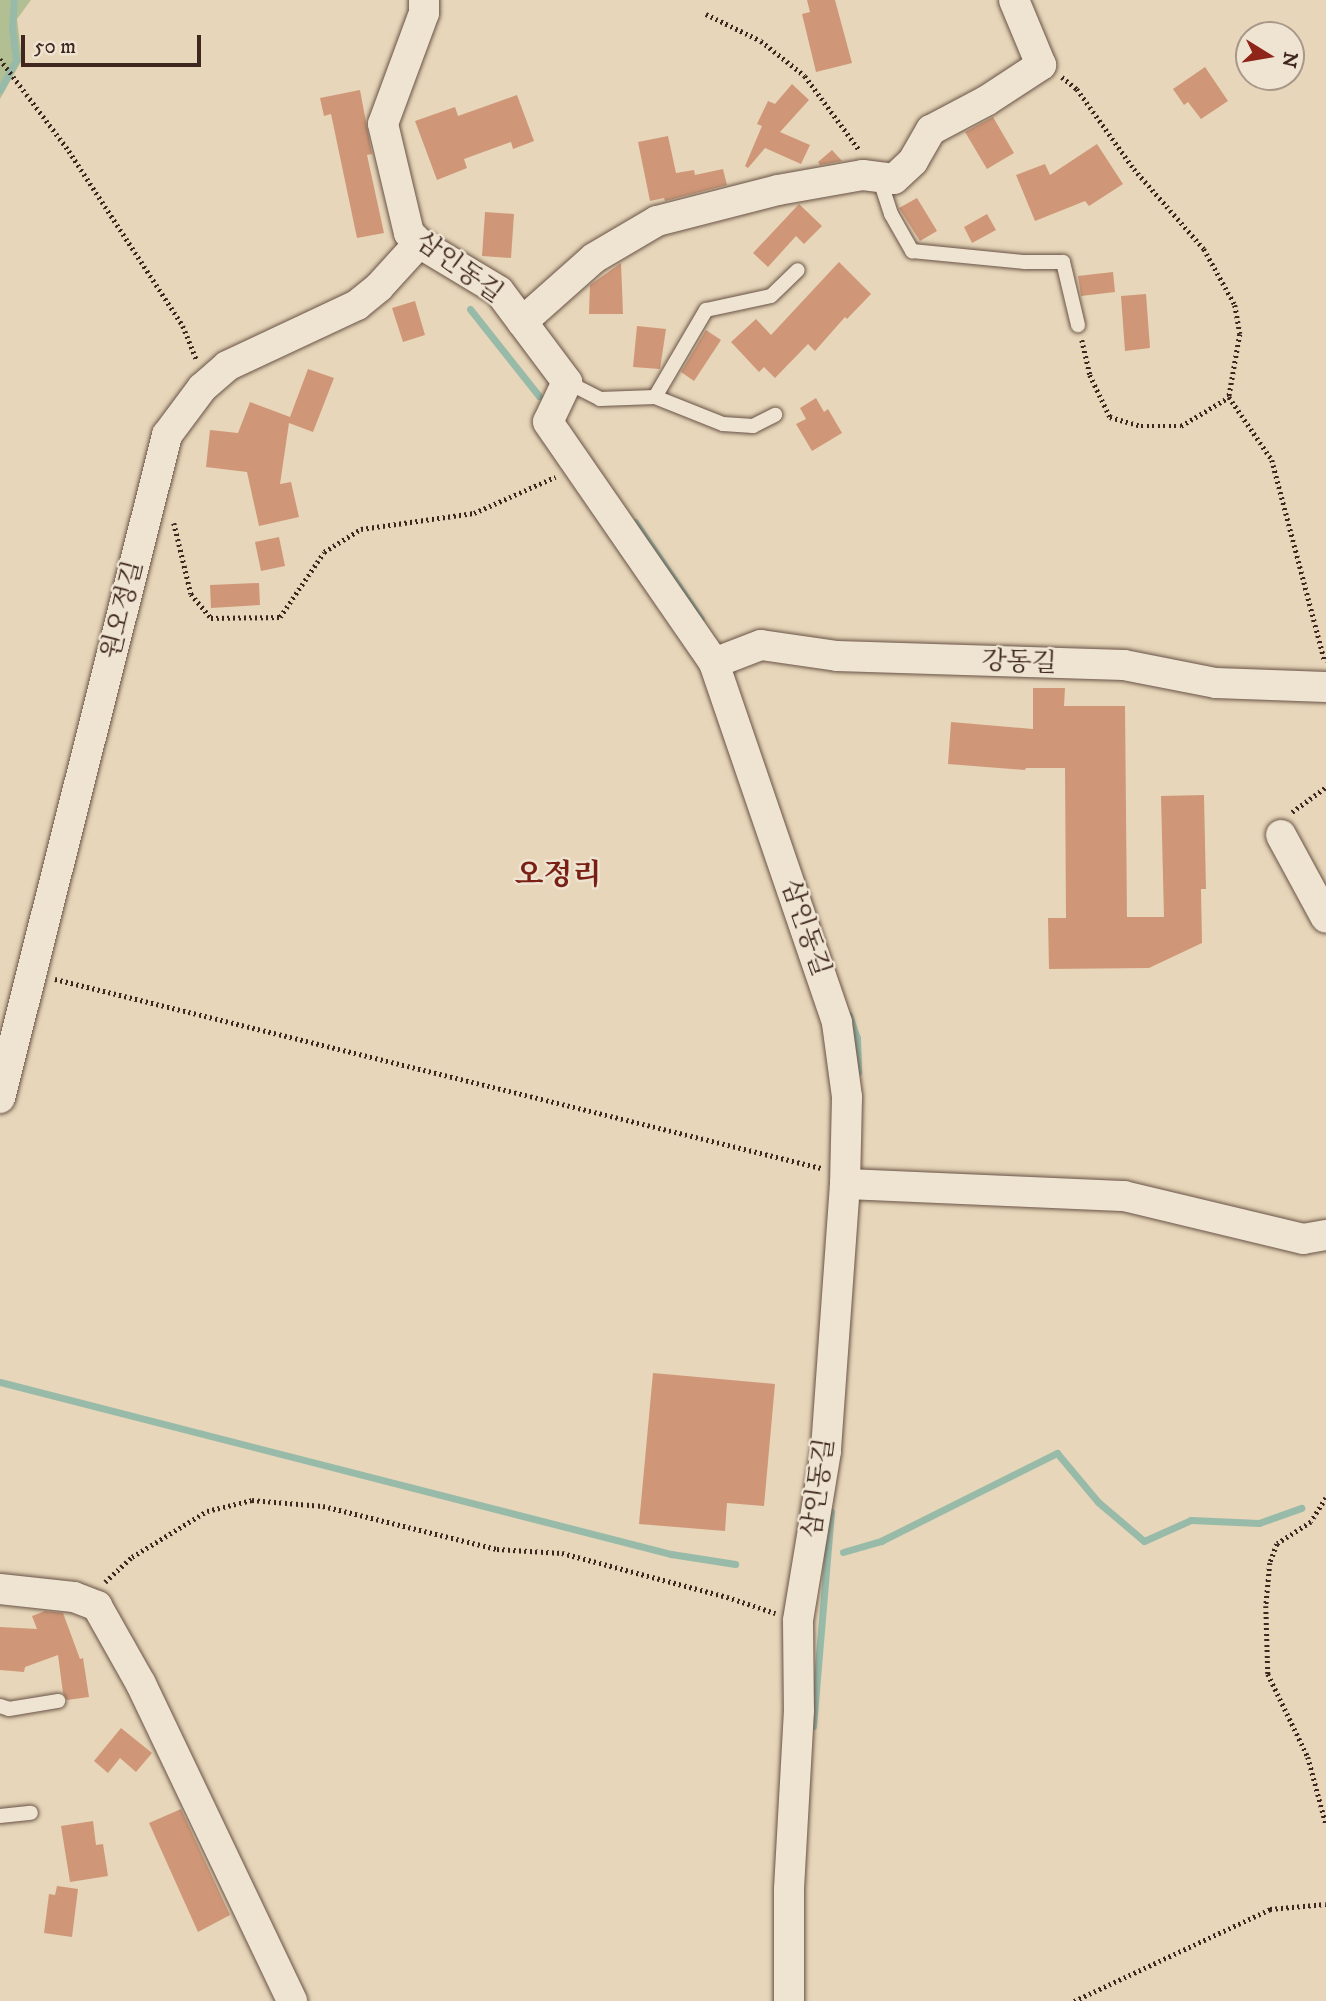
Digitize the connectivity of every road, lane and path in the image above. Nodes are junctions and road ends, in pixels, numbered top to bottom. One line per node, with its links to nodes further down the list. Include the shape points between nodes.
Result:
1 (424, 0): 7 (street, 삼인동길, via 424,13 383,124 409,233)
2 (1014, 0): 5 (street)
3 (706, 14): 6 (path, via 761,41 805,76)
4 (0, 59): 12 (path, via 69,151 183,326 196,356)
5 (1039, 60): 6 (street, via 1041,65 986,101 931,130 913,161 894,179); 14 (path, via 1077,89 1134,169 1204,249 1235,306 1240,334)
6 (879, 177): 9 (street, via 863,175 778,190 657,221 594,258); 10 (lane, via 891,214 912,251 1063,262)
7 (419, 243): 9 (street, 삼인동길, via 499,291); 12 (street, 원오정길, via 357,305 227,366)
8 (798, 270): 13 (lane, via 771,296 706,310)
9 (522, 322): 11 (street, 삼인동길)
10 (1078, 325): 14 (path, via 1090,375 1110,417 1141,426 1181,426)
11 (567, 382): 13 (lane, via 600,399); 16 (street, 삼인동길, via 548,422)
12 (202, 388): 24 (street, 원오정길, via 167,435)
13 (655, 397): 15 (lane, via 723,424 752,426)
14 (1229, 397): 19 (path, via 1272,460)
15 (775, 415)
16 (579, 466): 17 (path, via 474,513 360,529 324,552 281,617 211,618 191,594); 18 (street, 삼인동길)
17 (171, 512)
18 (714, 663): 20 (street, 강동길, via 761,645 837,656 1124,665 1216,683); 26 (street, 삼인동길, via 837,1023 847,1097)
19 (1326, 668)
20 (1326, 687)
21 (1326, 787): 22 (path, via 1291,812)
22 (1281, 835): 23 (street)
23 (1326, 918)
24 (32, 974): 25 (street, 원오정길); 26 (path)
25 (0, 1098)
26 (846, 1179): 27 (street, via 1124,1196 1303,1239); 31 (street, 삼인동길, via 826,1451)
27 (1326, 1234)
28 (1326, 1498): 36 (path, via 1311,1522 1277,1544 1270,1563 1266,1606 1268,1674 1308,1757)
29 (0, 1589): 30 (street)
30 (86, 1600): 31 (path, via 132,1557 207,1511 252,1500 323,1506 497,1549 562,1553); 38 (street, via 97,1606 110,1625 141,1685)
31 (798, 1621): 39 (street, 삼인동길)
32 (58, 1701): 33 (lane, via 9,1709)
33 (0, 1706)
34 (31, 1813): 35 (lane)
35 (0, 1815)
36 (1326, 1824)
37 (1326, 1904): 40 (path, via 1270,1909)
38 (292, 2001)
39 (789, 2001)
40 (1074, 2001)

